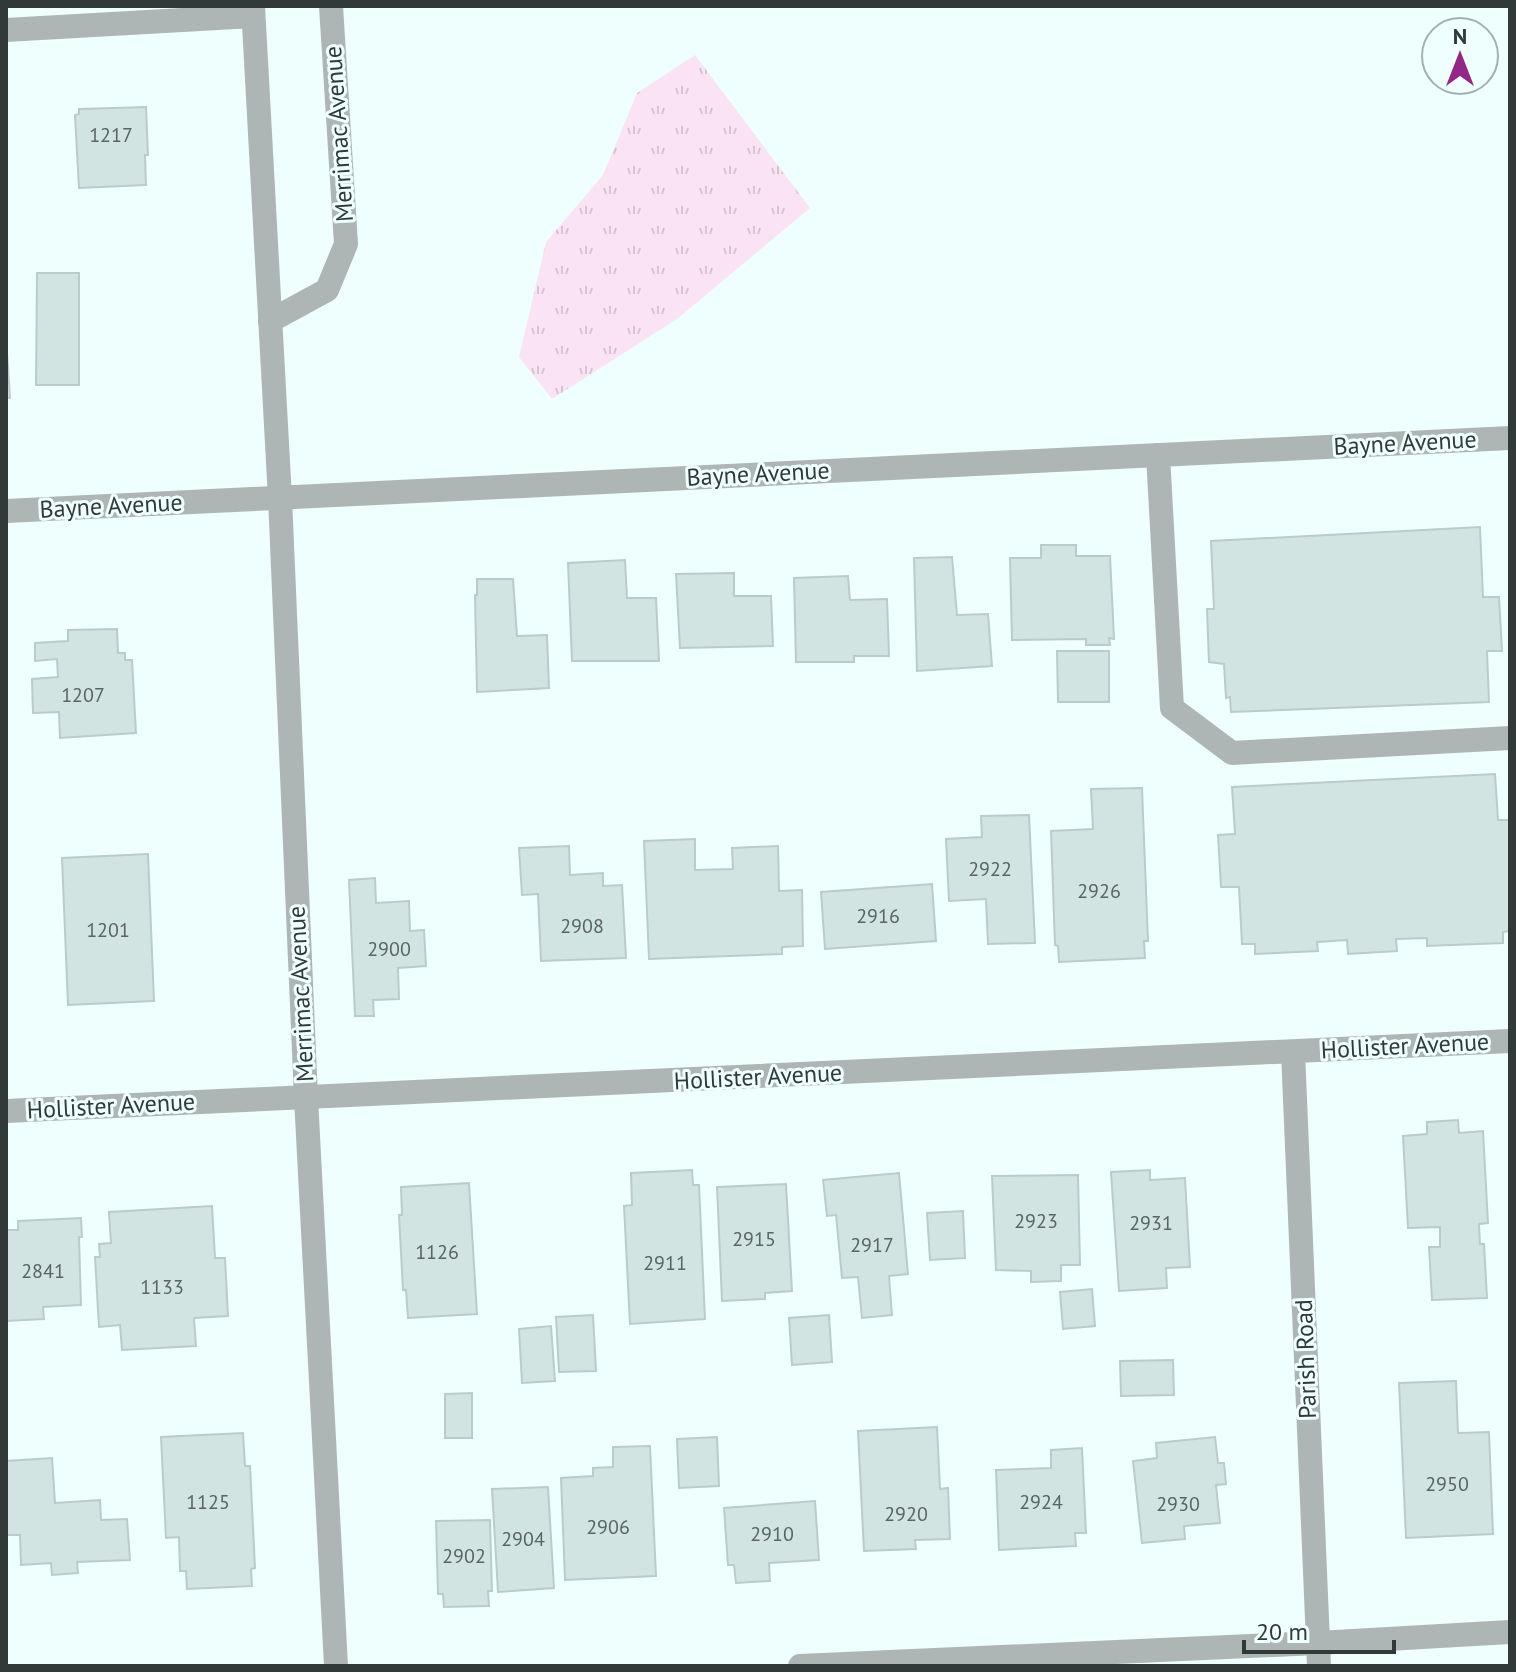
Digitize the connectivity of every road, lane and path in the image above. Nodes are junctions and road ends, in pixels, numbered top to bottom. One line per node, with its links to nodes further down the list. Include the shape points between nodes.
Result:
1 (331, 6): 4 (street, Merrimac Avenue, via 346,244 327,290)
2 (253, 11): 3 (street); 4 (street, Merrimac Avenue)
3 (6, 30)
4 (270, 321): 7 (street, Merrimac Avenue)
5 (1510, 438): 6 (street, Bayne Avenue)
6 (1158, 455): 7 (street, Bayne Avenue); 9 (street, via 1172,708 1232,753)
7 (280, 498): 8 (street, Bayne Avenue); 12 (street, Merrimac Avenue)
8 (6, 511)
9 (1510, 738)
10 (1510, 1041): 11 (street, Hollister Avenue)
11 (1293, 1052): 12 (street, Hollister Avenue); 15 (street, Parish Road)
12 (306, 1098): 13 (street, Hollister Avenue); 16 (street, Merrimac Avenue)
13 (6, 1111)
14 (1510, 1632): 15 (street)
15 (1318, 1655): 17 (street)
16 (336, 1666)
17 (800, 1666)

